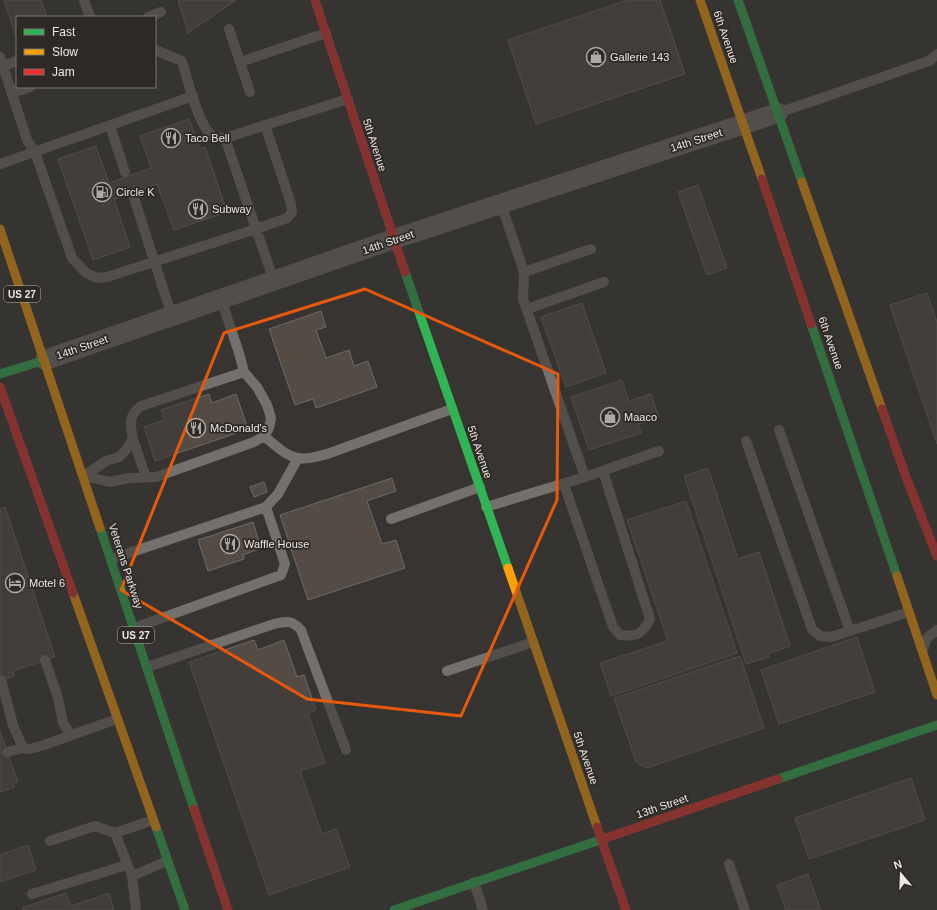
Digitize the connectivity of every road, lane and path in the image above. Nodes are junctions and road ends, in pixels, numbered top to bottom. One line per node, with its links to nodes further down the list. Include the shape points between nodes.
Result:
1 (84, 0): 6 (lane)
2 (315, 0): 9 (street, 5th Avenue)
3 (700, 0): 21 (street, 6th Avenue)
4 (738, 0): 20 (street)
5 (161, 12): 7 (lane)
6 (90, 16)
7 (151, 16)
8 (229, 29): 14 (lane)
9 (326, 34): 14 (lane); 19 (street, 5th Avenue)
10 (156, 50): 18 (lane, via 182,61)
11 (937, 54): 20 (lane, via 929,61)
12 (2, 62): 13 (lane); 17 (lane)
13 (16, 62)
14 (240, 62): 16 (lane)
15 (27, 88): 17 (lane)
16 (250, 92)
17 (12, 93): 25 (lane, via 27,140)
18 (193, 96): 23 (lane); 24 (lane, via 202,122 211,135)
19 (348, 99): 22 (lane); 32 (street, 5th Avenue)
20 (778, 113): 21 (street, 14th Street); 61 (street, via 906,477)
21 (744, 124): 29 (street, 14th Street); 63 (street, 6th Avenue)
22 (266, 125): 24 (lane); 31 (lane, via 292,204 292,212 287,218)
23 (110, 126): 25 (lane); 27 (lane)
24 (225, 138): 31 (lane)
25 (35, 152): 26 (lane); 34 (lane, via 72,258 86,274 97,278 107,277)
26 (0, 164)
27 (125, 172)
28 (134, 198): 34 (lane)
29 (501, 204): 32 (street, 14th Street); 35 (lane)
30 (0, 229): 41 (street, Veterans Parkway / US 27)
31 (256, 229): 34 (lane); 36 (lane)
32 (394, 239): 36 (street, 14th Street); 45 (street, 5th Avenue)
33 (591, 249): 35 (lane)
34 (154, 262): 40 (lane)
35 (524, 272): 39 (lane, via 523,300)
36 (274, 281): 38 (street, 14th Street)
37 (604, 282): 39 (lane)
38 (221, 299): 40 (street, 14th Street); 42 (lane)
39 (527, 309): 55 (lane)
40 (172, 316): 41 (street, 14th Street)
41 (45, 360): 43 (street, 14th Street); 53 (street, Veterans Parkway / US 27)
42 (244, 372): 47 (lane, via 257,387 267,405 271,418); 48 (lane, via 141,406 135,410 131,420)
43 (0, 374)
44 (0, 387): 74 (street)
45 (452, 409): 51 (lane, via 327,454); 57 (street, 5th Avenue)
46 (779, 430): 66 (lane)
47 (264, 436): 51 (lane, via 283,451); 54 (lane, via 254,442 156,477)
48 (133, 439): 53 (lane, via 119,457 106,461); 54 (lane)
49 (746, 441): 66 (lane, via 812,629 820,636 831,638)
50 (658, 451): 52 (lane)
51 (298, 458): 58 (lane, via 278,494)
52 (603, 471): 55 (lane); 56 (lane, via 650,619 638,634 620,635 612,627)
53 (84, 476): 54 (lane, via 110,482); 62 (street, Veterans Parkway / US 27)
54 (146, 477)
55 (585, 478): 56 (lane)
56 (564, 484): 59 (lane)
57 (480, 487): 59 (street, 5th Avenue); 60 (lane)
58 (266, 507): 62 (lane); 64 (lane, via 285,564 281,575)
59 (486, 507): 67 (street, 5th Avenue)
60 (391, 519)
61 (937, 556)
62 (111, 559): 64 (street, Veterans Parkway / US 27)
63 (909, 612): 66 (lane); 68 (street, 6th Avenue)
64 (134, 628): 70 (street, Veterans Parkway / US 27)
65 (937, 630): 68 (lane, via 927,638)
66 (850, 631)
67 (533, 642): 71 (lane); 82 (street, 5th Avenue)
68 (922, 652): 73 (street, 6th Avenue)
69 (45, 660): 76 (lane, via 58,698 63,723)
70 (147, 667): 78 (lane, via 274,624 295,624 302,630); 92 (street, Veterans Parkway / US 27)
71 (447, 671)
72 (1, 680): 77 (lane, via 13,725)
73 (937, 695)
74 (117, 719): 76 (lane); 80 (street)
75 (937, 725): 82 (street, 13th Street)
76 (71, 735): 77 (lane, via 30,749)
77 (23, 748): 79 (lane)
78 (346, 750)
79 (7, 752)
80 (153, 820): 81 (lane); 84 (street)
81 (115, 833): 83 (lane, via 94,826); 86 (lane)
82 (601, 839): 88 (street, 13th Street); 95 (street, 5th Avenue)
83 (50, 841)
84 (167, 861): 87 (lane); 91 (street)
85 (728, 864): 96 (lane)
86 (127, 865): 87 (lane); 89 (lane)
87 (132, 876): 90 (lane)
88 (474, 882): 93 (street, 13th Street); 94 (lane)
89 (32, 894)
90 (136, 910)
91 (185, 910)
92 (228, 910)
93 (394, 910)
94 (483, 910)
95 (626, 910)
96 (745, 910)

